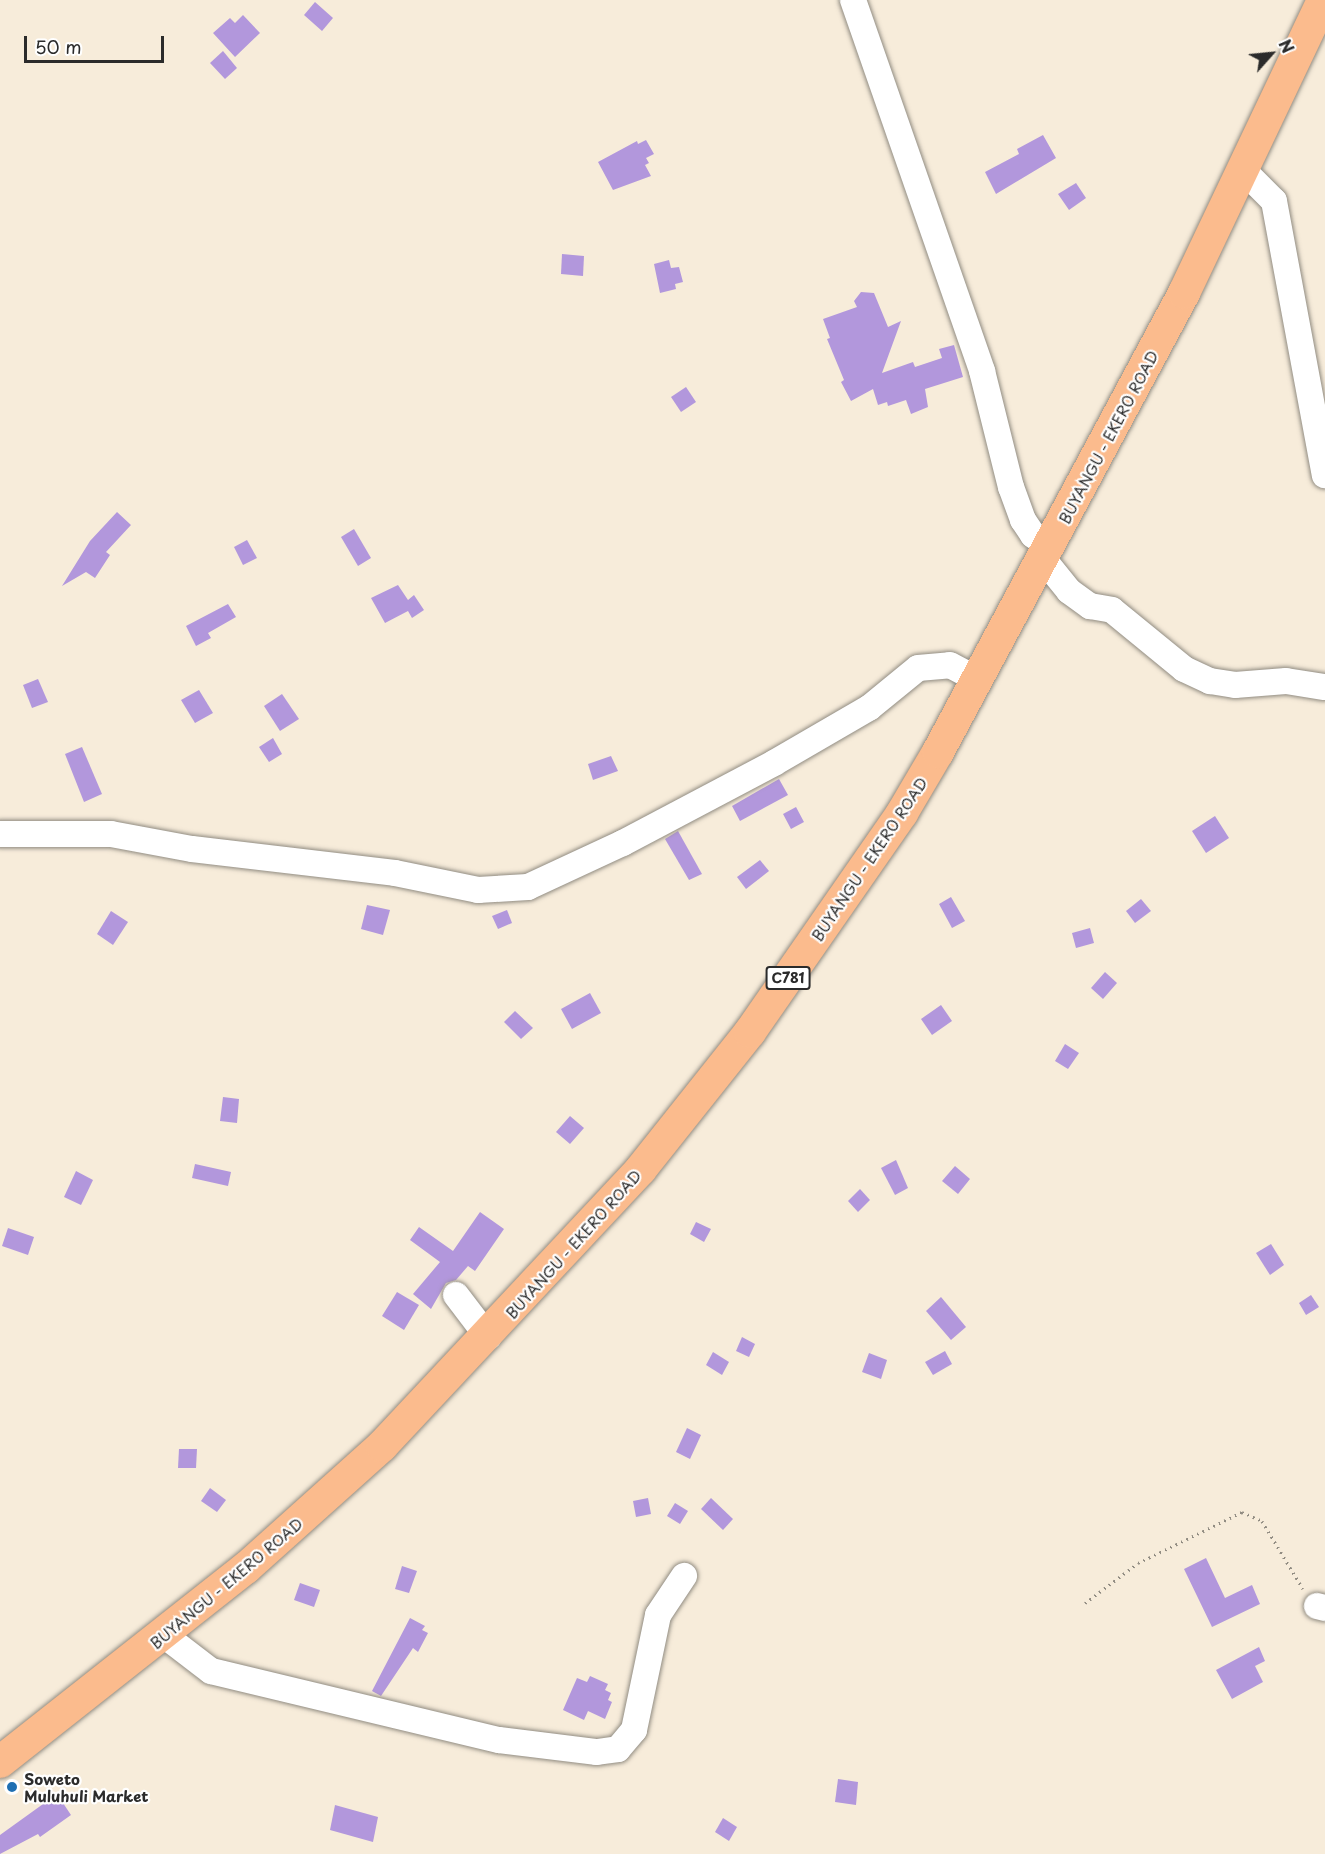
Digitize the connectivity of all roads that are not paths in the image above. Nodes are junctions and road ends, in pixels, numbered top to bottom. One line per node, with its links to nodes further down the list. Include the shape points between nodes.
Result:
1 (854, 0): 5 (street, via 982,371 1011,488 1023,520)
2 (1323, 0): 3 (main road, BUYANGU - EKERO ROAD / C781)
3 (1244, 171): 4 (street, via 1274,201); 5 (main road, BUYANGU - EKERO ROAD / C781)
4 (1325, 475)
5 (1047, 554): 6 (main road, BUYANGU - EKERO ROAD / C781); 7 (street, via 1069,591 1090,606 1112,610 1184,669 1210,681 1235,685 1286,681)
6 (978, 680): 8 (street, via 950,665 918,668 869,708 774,763 528,888 478,890 395,873 192,849 111,834); 10 (main road, BUYANGU - EKERO ROAD / C781, via 902,813 750,1032 669,1138)
7 (1325, 687)
8 (0, 834)
9 (456, 1295): 10 (street)
10 (488, 1337): 12 (main road, BUYANGU - EKERO ROAD / C781, via 328,1497)
11 (684, 1576): 12 (street, via 658,1615 634,1730 618,1749 597,1752 499,1740 211,1671)
12 (164, 1635): 13 (main road, BUYANGU - EKERO ROAD / C781)
13 (0, 1762)

